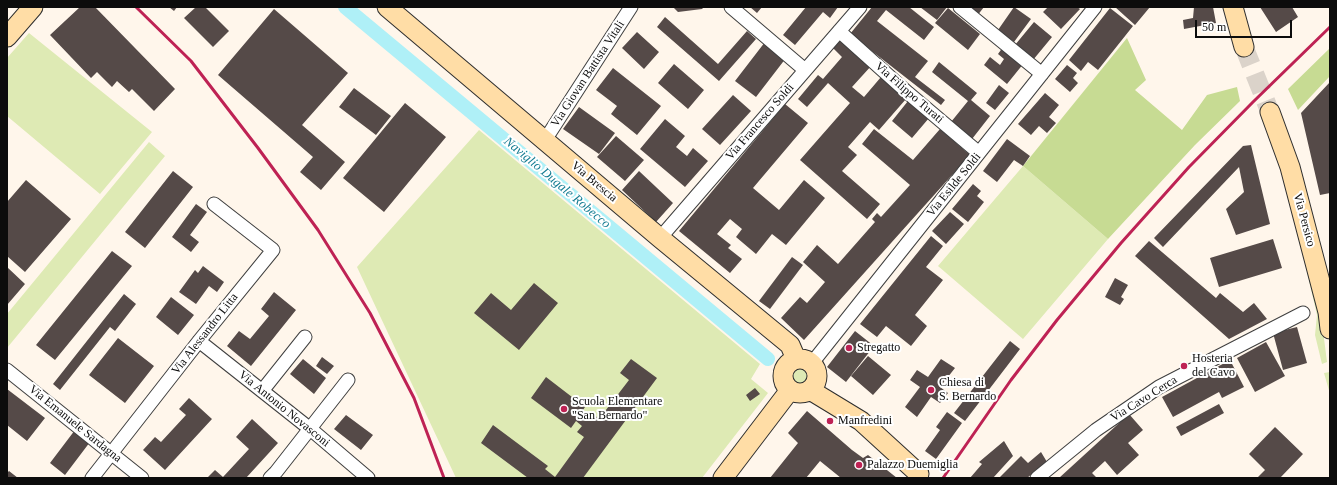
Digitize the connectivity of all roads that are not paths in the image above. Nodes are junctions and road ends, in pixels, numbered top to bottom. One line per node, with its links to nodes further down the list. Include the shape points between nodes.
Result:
1 (33, 7): 10 (main road)
2 (387, 7): 15 (main road, Via Brescia)
3 (631, 7): 15 (street, Via Giovan Battista Vitali)
4 (731, 7): 12 (street)
5 (860, 7): 9 (street, Via Francesco Soldi)
6 (960, 7): 13 (street)
7 (1094, 7): 13 (street, Via Esilde Soldi)
8 (1233, 7): 11 (main road)
9 (839, 31): 12 (street, Via Francesco Soldi); 16 (street, Via Filippo Turati)
10 (7, 37)
11 (1244, 47)
12 (805, 70): 18 (street, Via Francesco Soldi)
13 (1042, 74): 16 (street, Via Esilde Soldi)
14 (1270, 112): 20 (main road, Via Persico, via 1290,167 1328,312)
15 (545, 140): 18 (main road, Via Brescia)
16 (979, 153): 23 (street, Via Esilde Soldi)
17 (214, 204): 22 (street, Via Alessandro Litta, via 273,250)
18 (660, 238): 23 (main road, Via Brescia, via 790,345)
19 (1303, 313): 37 (street, Via Cavo Cerca, via 1159,387 1096,430)
20 (1330, 329)
21 (305, 337): 28 (street)
22 (199, 341): 28 (street, Via Antonio Novasconi); 30 (street, Via Alessandro Litta)
23 (804, 361): 26 (main road, via 787,365 783,376); 27 (main road, via 816,367 816,383)
24 (7, 370): 30 (street, Via Emanuele Sardagna)
25 (348, 380): 29 (street)
26 (790, 390): 27 (main road, via 800,393); 36 (main road)
27 (810, 390): 31 (main road, via 861,421)
28 (262, 391): 29 (street, Via Antonio Novasconi)
29 (309, 429): 34 (street); 35 (street, Via Antonio Novasconi)
30 (112, 454): 32 (street, Via Alessandro Litta); 33 (street, Via Emanuele Sardagna)
31 (919, 474)
32 (92, 478)
33 (142, 478)
34 (270, 478)
35 (368, 478)
36 (723, 478)
37 (1037, 478)

